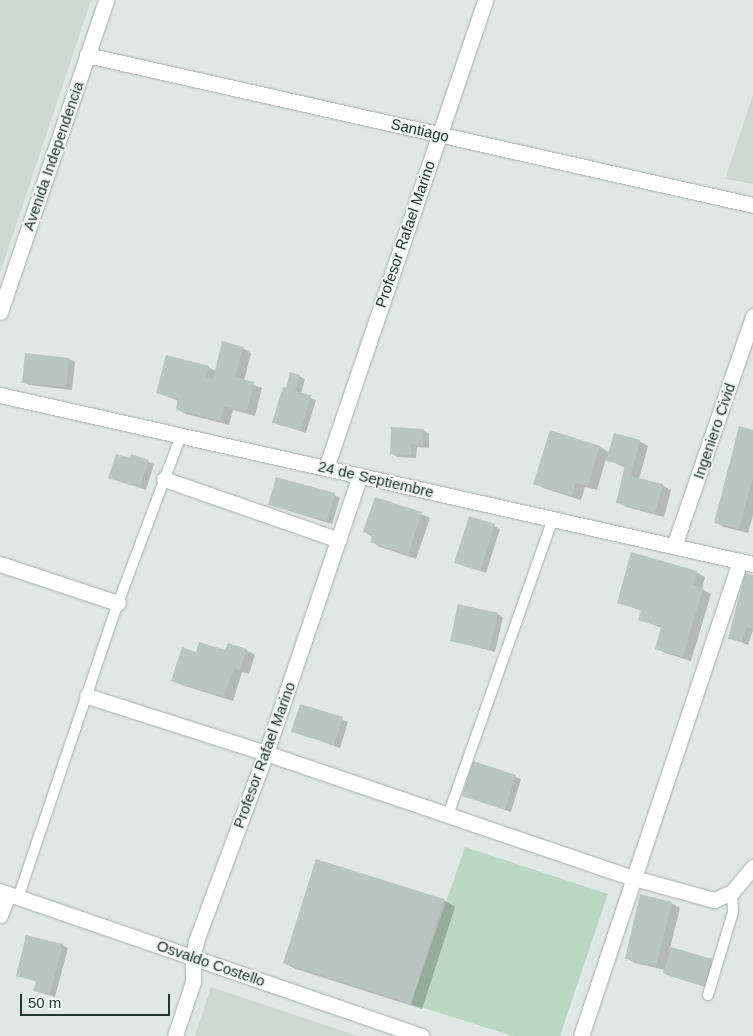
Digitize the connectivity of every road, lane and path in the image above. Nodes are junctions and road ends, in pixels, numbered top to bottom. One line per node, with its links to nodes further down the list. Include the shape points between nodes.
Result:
1 (106, 0): 3 (street, Avenida Independencia)
2 (485, 0): 4 (street, Profesor Rafael Marino)
3 (87, 55): 4 (street, Santiago); 6 (street, Avenida Independencia)
4 (439, 134): 5 (street, Santiago); 10 (street, Profesor Rafael Marino)
5 (753, 205)
6 (0, 312)
7 (753, 316): 15 (street, Ingeniero Civid)
8 (0, 395): 9 (street, 24 de Septiembre)
9 (181, 436): 10 (street, 24 de Septiembre); 12 (lane)
10 (326, 468): 11 (street, 24 de Septiembre)
11 (360, 476): 13 (street, 24 de Septiembre); 14 (street, Profesor Rafael Marino)
12 (164, 479): 14 (street); 18 (lane)
13 (553, 519): 15 (street, 24 de Septiembre); 21 (lane)
14 (339, 540): 20 (street, Profesor Rafael Marino)
15 (674, 546): 16 (street, 24 de Septiembre)
16 (746, 562): 23 (street)
17 (0, 564): 18 (street)
18 (118, 603): 19 (lane)
19 (87, 696): 20 (street); 25 (lane)
20 (266, 753): 21 (street); 27 (street, Profesor Rafael Marino)
21 (448, 815): 23 (street)
22 (753, 867): 24 (street)
23 (634, 878): 24 (street, via 714,900); 31 (street)
24 (732, 892): 28 (lane, via 732,912)
25 (9, 894): 26 (street); 27 (street, Osvaldo Costello)
26 (0, 916)
27 (193, 956): 29 (street, Profesor Rafael Marino, via 193,982); 30 (street, Osvaldo Costello)
28 (708, 995)
29 (175, 1036)
30 (422, 1036)
31 (581, 1036)

